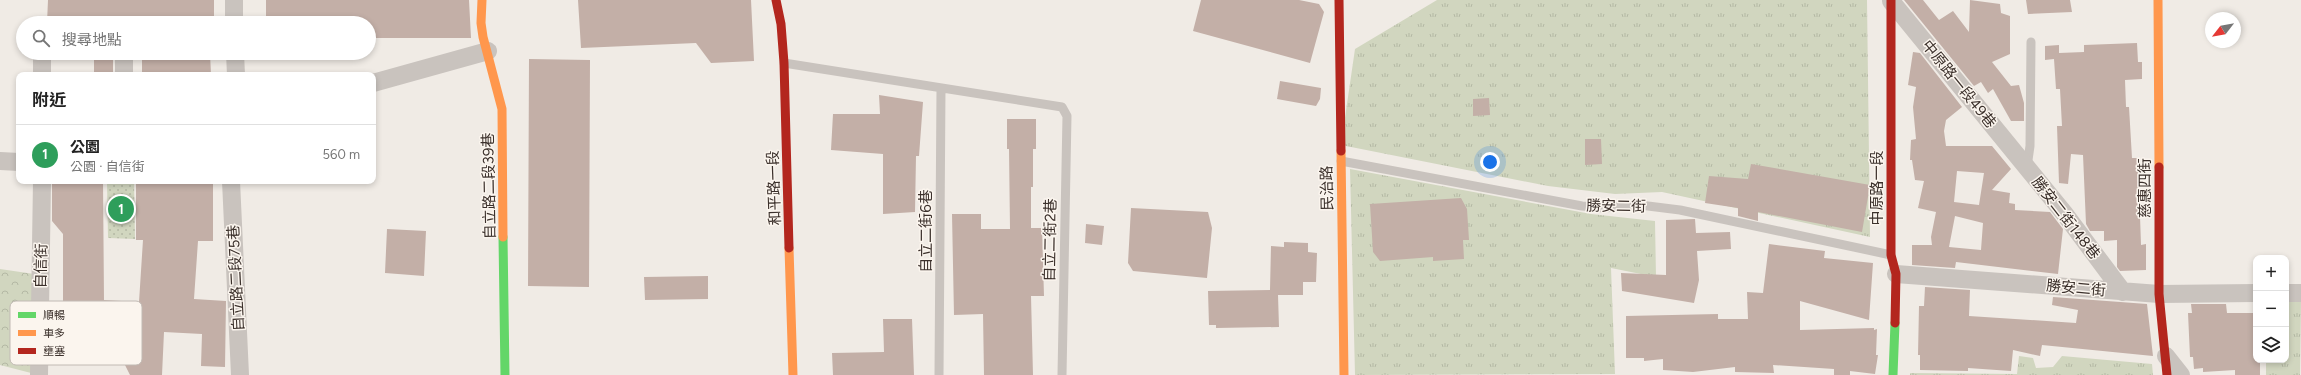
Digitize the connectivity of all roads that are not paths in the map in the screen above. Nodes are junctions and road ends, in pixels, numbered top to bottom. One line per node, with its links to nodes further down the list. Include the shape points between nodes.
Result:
1 (234, 0): 7 (street)
2 (482, 0): 9 (street, 自立路二段39巷, via 481,23)
3 (776, 0): 13 (street, 和平路一段)
4 (1339, 0): 19 (street, 民治路)
5 (1891, 0): 22 (street, 中原路一段49巷); 25 (street, 中原路一段)
6 (2158, 0): 31 (street, 慈惠四街)
7 (234, 16)
8 (2031, 42): 22 (lane, 勝安二街148巷, via 2030,146)
9 (488, 51): 17 (street); 37 (street, 自立路二段39巷, via 502,109)
10 (42, 60): 14 (street)
11 (124, 60): 15 (street)
12 (235, 60): 16 (street)
13 (784, 63): 18 (lane); 38 (street, 和平路一段)
14 (42, 72)
15 (124, 72)
16 (236, 72)
17 (376, 82)
18 (941, 88): 39 (lane, 自立二街6巷); 40 (lane, 自立二街2巷, via 1062,107 1067,116)
19 (1341, 161): 25 (lane, 勝安二街, via 1582,206 1604,208 1640,205 1680,210); 41 (street, 民治路)
20 (0, 162): 21 (street)
21 (16, 162)
22 (2027, 168): 27 (street, 勝安二街148巷)
23 (42, 184): 32 (street, 自信街)
24 (231, 184): 36 (street, 自立路二段75巷)
25 (1891, 255): 26 (street, 中原路一段)
26 (1896, 274): 27 (street, 勝安二街); 42 (street, 中原路一段)
27 (2123, 292): 31 (street, 勝安二街)
28 (2253, 293): 31 (street, 勝安二街)
29 (2289, 293): 30 (street)
30 (2301, 293)
31 (2159, 294): 33 (street, 慈惠四街)
32 (40, 301)
33 (2166, 356): 43 (street, 慈惠四街); 44 (street)
34 (39, 365): 35 (street, 自信街)
35 (39, 375)
36 (240, 375)
37 (505, 375)
38 (794, 375)
39 (939, 375)
40 (1062, 375)
41 (1344, 375)
42 (1893, 375)
43 (2167, 375)
44 (2181, 375)

